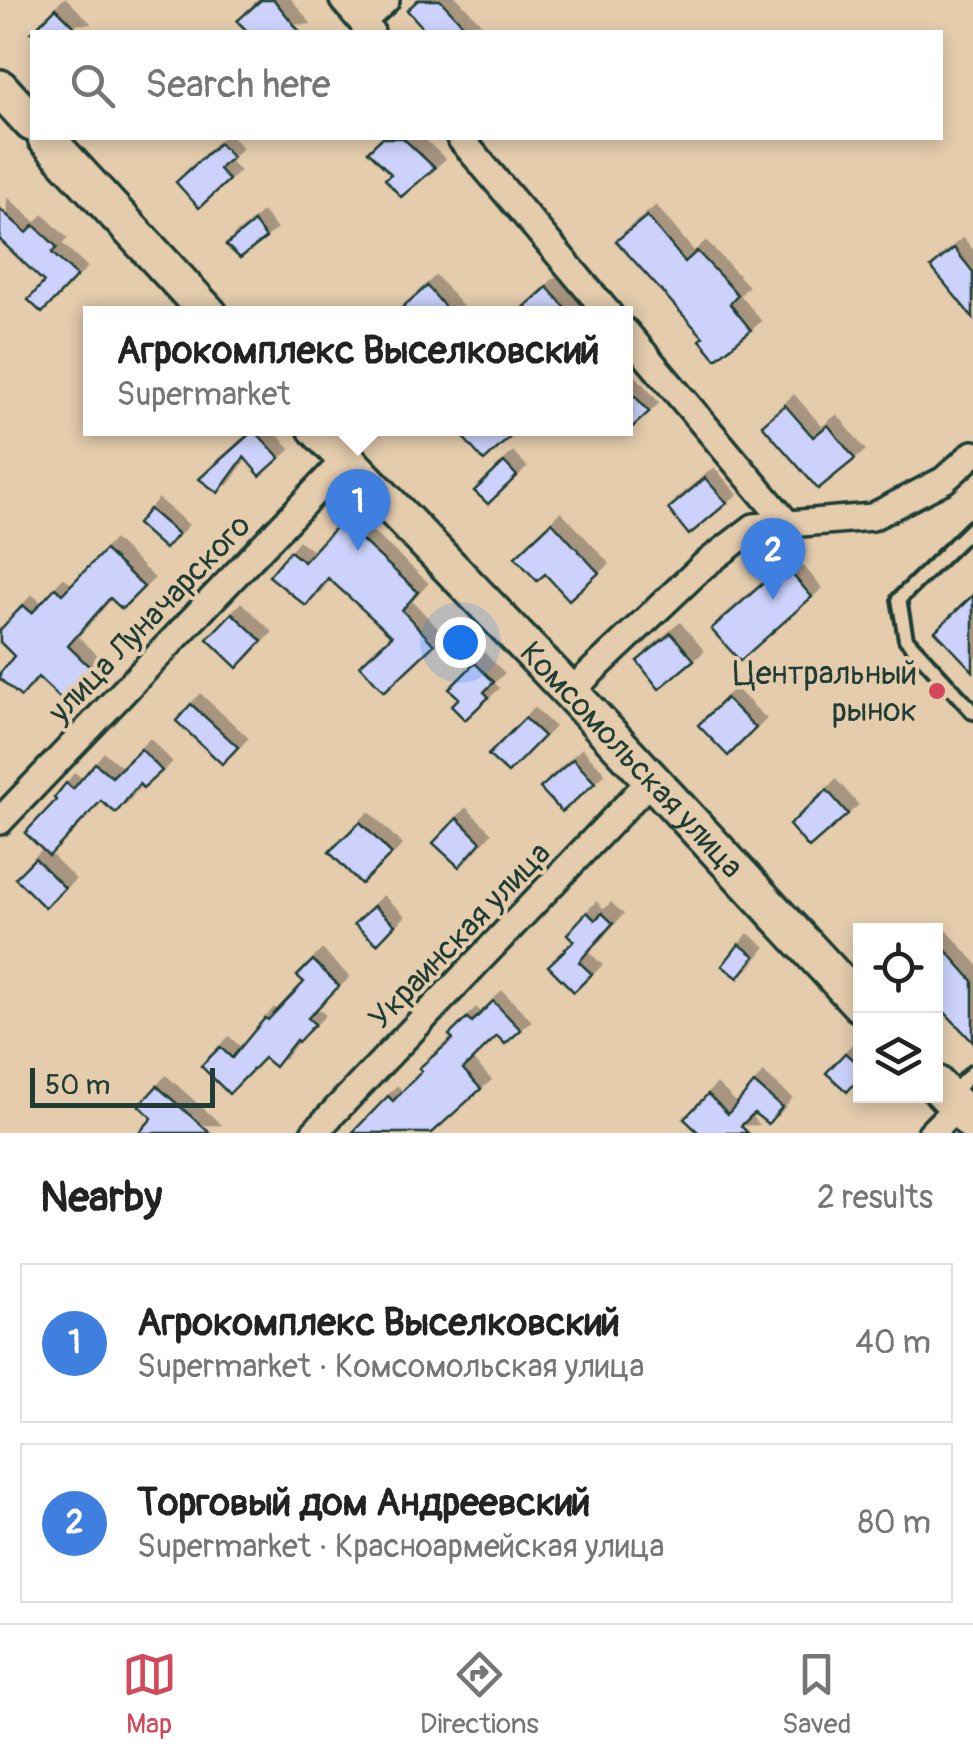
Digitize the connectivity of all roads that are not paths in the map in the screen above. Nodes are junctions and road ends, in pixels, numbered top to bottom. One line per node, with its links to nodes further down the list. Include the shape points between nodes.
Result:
1 (344, 0): 3 (street)
2 (386, 0): 3 (street)
3 (367, 27)
4 (48, 140): 6 (street)
5 (462, 140): 7 (street)
6 (202, 306)
7 (603, 306)
8 (633, 340): 12 (street)
9 (323, 436): 11 (street, Комсомольская улица)
10 (973, 454): 12 (street, via 944,480 872,517)
11 (345, 460): 14 (street, Комсомольская улица); 17 (street, улица Луначарского)
12 (786, 522): 14 (street, via 754,527 703,566)
13 (973, 528): 15 (lane, via 899,599 906,639)
14 (570, 692): 16 (street, Комсомольская улица)
15 (973, 712)
16 (650, 781): 18 (street, Комсомольская улица); 21 (street, Украинская улица)
17 (0, 821)
18 (853, 997)
19 (973, 1072): 20 (lane)
20 (953, 1103): 22 (street)
21 (314, 1133)
22 (932, 1133)

